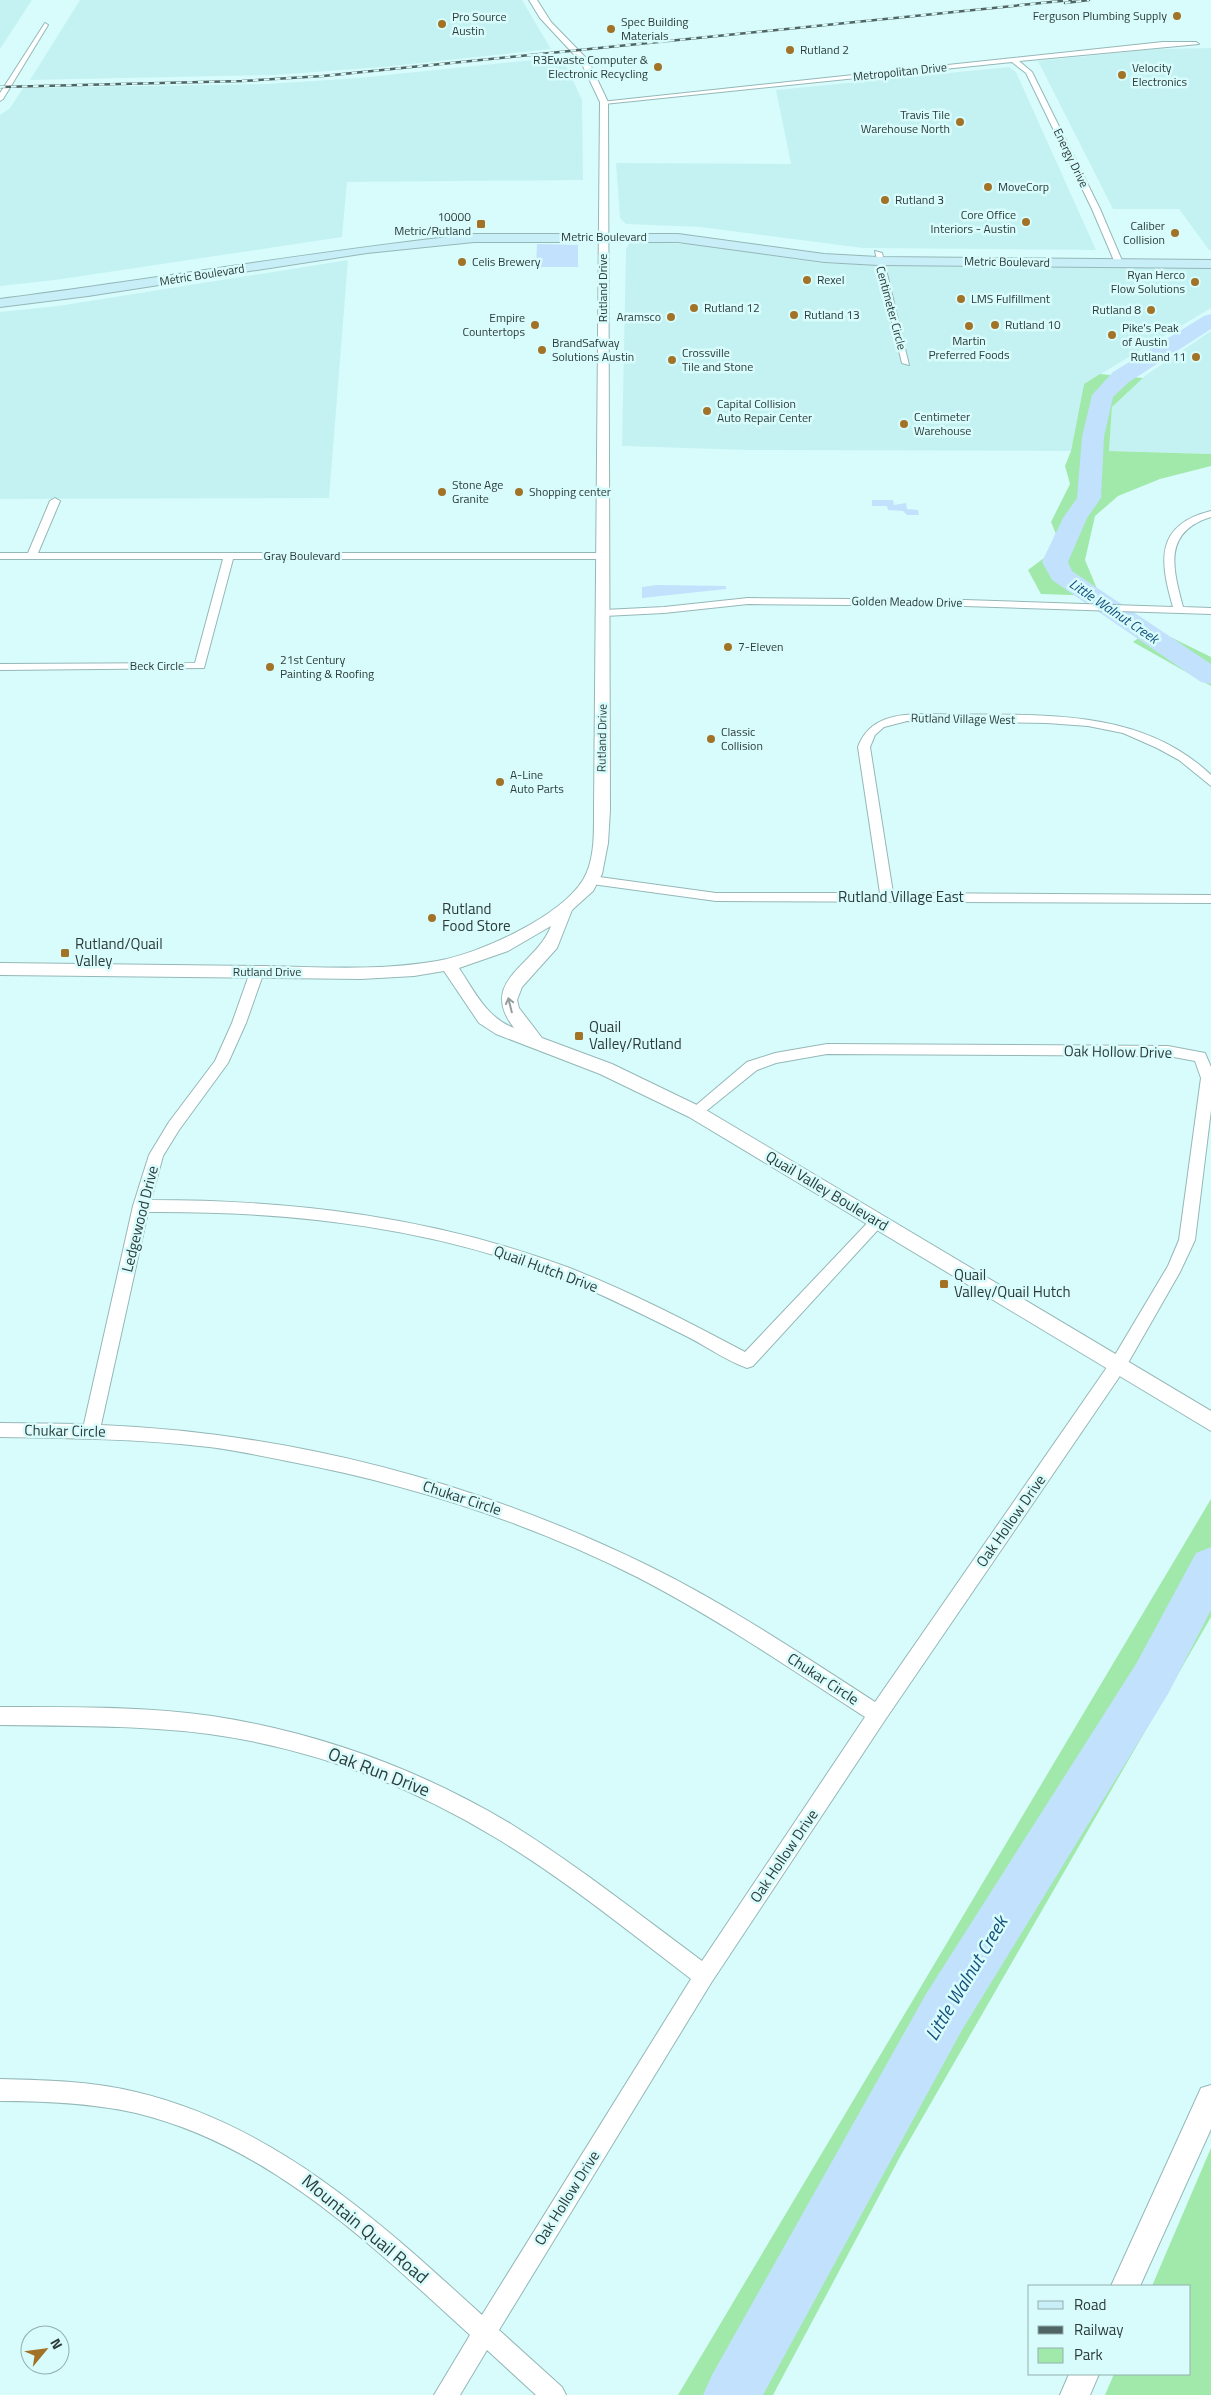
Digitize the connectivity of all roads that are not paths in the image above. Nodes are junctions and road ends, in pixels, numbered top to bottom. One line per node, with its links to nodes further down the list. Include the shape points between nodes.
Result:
1 (533, 0): 6 (street, Rutland Drive, via 546,22 582,58)
2 (45, 25): 5 (street)
3 (1196, 44): 4 (street, Metropolitan Drive, via 1163,44)
4 (1013, 60): 6 (street, Metropolitan Drive); 11 (street, Energy Drive, via 1030,72)
5 (0, 99)
6 (604, 102): 7 (street, Rutland Drive)
7 (603, 233): 8 (main road, Metric Boulevard); 10 (main road, Metric Boulevard); 21 (street, Rutland Drive)
8 (365, 245): 13 (main road, Metric Boulevard); 14 (main road, Metric Boulevard, via 80,294)
9 (1211, 256): 11 (main road, Metric Boulevard)
10 (878, 257): 11 (main road, Metric Boulevard); 15 (street, Centimeter Circle)
11 (1118, 259): 12 (main road, Metric Boulevard)
12 (1211, 264)
13 (0, 296): 14 (main road)
14 (0, 303)
15 (906, 363)
16 (55, 501): 19 (street)
17 (1211, 514): 22 (street, via 1186,525 1173,541 1168,559)
18 (0, 556): 19 (street, Gray Boulevard)
19 (32, 556): 20 (street, Gray Boulevard)
20 (229, 556): 21 (street, Gray Boulevard); 25 (street, Beck Circle, via 200,666)
21 (604, 556): 24 (street, Rutland Drive)
22 (1179, 611): 23 (street, Golden Meadow Drive); 24 (street, Golden Meadow Drive, via 965,603 748,601)
23 (1211, 611)
24 (604, 613): 27 (street, Rutland Drive, via 602,821)
25 (0, 667)
26 (1211, 782): 28 (street, Rutland Village West, via 1186,759 1150,739 1084,721 922,718 888,721 875,727 864,747)
27 (592, 880): 28 (street, Rutland Village East, via 716,897); 30 (street, Rutland Drive)
28 (886, 897): 29 (street, Rutland Village East)
29 (1211, 899)
30 (565, 908): 31 (street, Rutland Drive, via 522,938 489,954); 34 (street, one-way to 30, via 518,1022 508,996 516,981 551,944)
31 (449, 966): 33 (street, Rutland Drive, via 404,972); 34 (street, Quail Valley Boulevard, via 485,1019 502,1030)
32 (0, 970): 33 (street, Rutland Drive)
33 (257, 972): 36 (street, Ledgewood Drive, via 221,1063 156,1155)
34 (538, 1044): 35 (street, Quail Valley Boulevard, via 606,1069)
35 (695, 1112): 37 (street, Quail Valley Boulevard); 38 (street, Oak Hollow Drive, via 752,1066 775,1058 827,1049 1168,1051 1200,1057 1208,1078 1187,1240)
36 (141, 1206): 37 (street, Quail Hutch Drive, via 258,1207 326,1214 432,1233 561,1272 653,1311 747,1361); 41 (street, Ledgewood Drive)
37 (878, 1221): 38 (street, Quail Valley Boulevard)
38 (1118, 1365): 39 (street, Quail Valley Boulevard); 42 (street, Oak Hollow Drive)
39 (1211, 1422)
40 (0, 1430): 41 (street, Chukar Circle)
41 (91, 1430): 42 (street, Chukar Circle, via 205,1439 343,1464 410,1481 522,1518 643,1572 718,1612)
42 (878, 1714): 44 (street, Oak Hollow Drive)
43 (0, 1716): 44 (street, Oak Run Drive, via 186,1722 249,1732 345,1756 397,1776 494,1825)
44 (704, 1976): 48 (street, Oak Hollow Drive)
45 (0, 2090): 48 (street, Mountain Quail Road, via 46,2090 102,2096 154,2107 203,2124 253,2147 299,2174 341,2205)
46 (1211, 2098): 47 (street)
47 (1124, 2285)
48 (485, 2332): 50 (street, Oak Hollow Drive); 51 (street, Mountain Quail Road)
49 (1084, 2375): 52 (street)
50 (446, 2395)
51 (554, 2395)
52 (1075, 2395)

